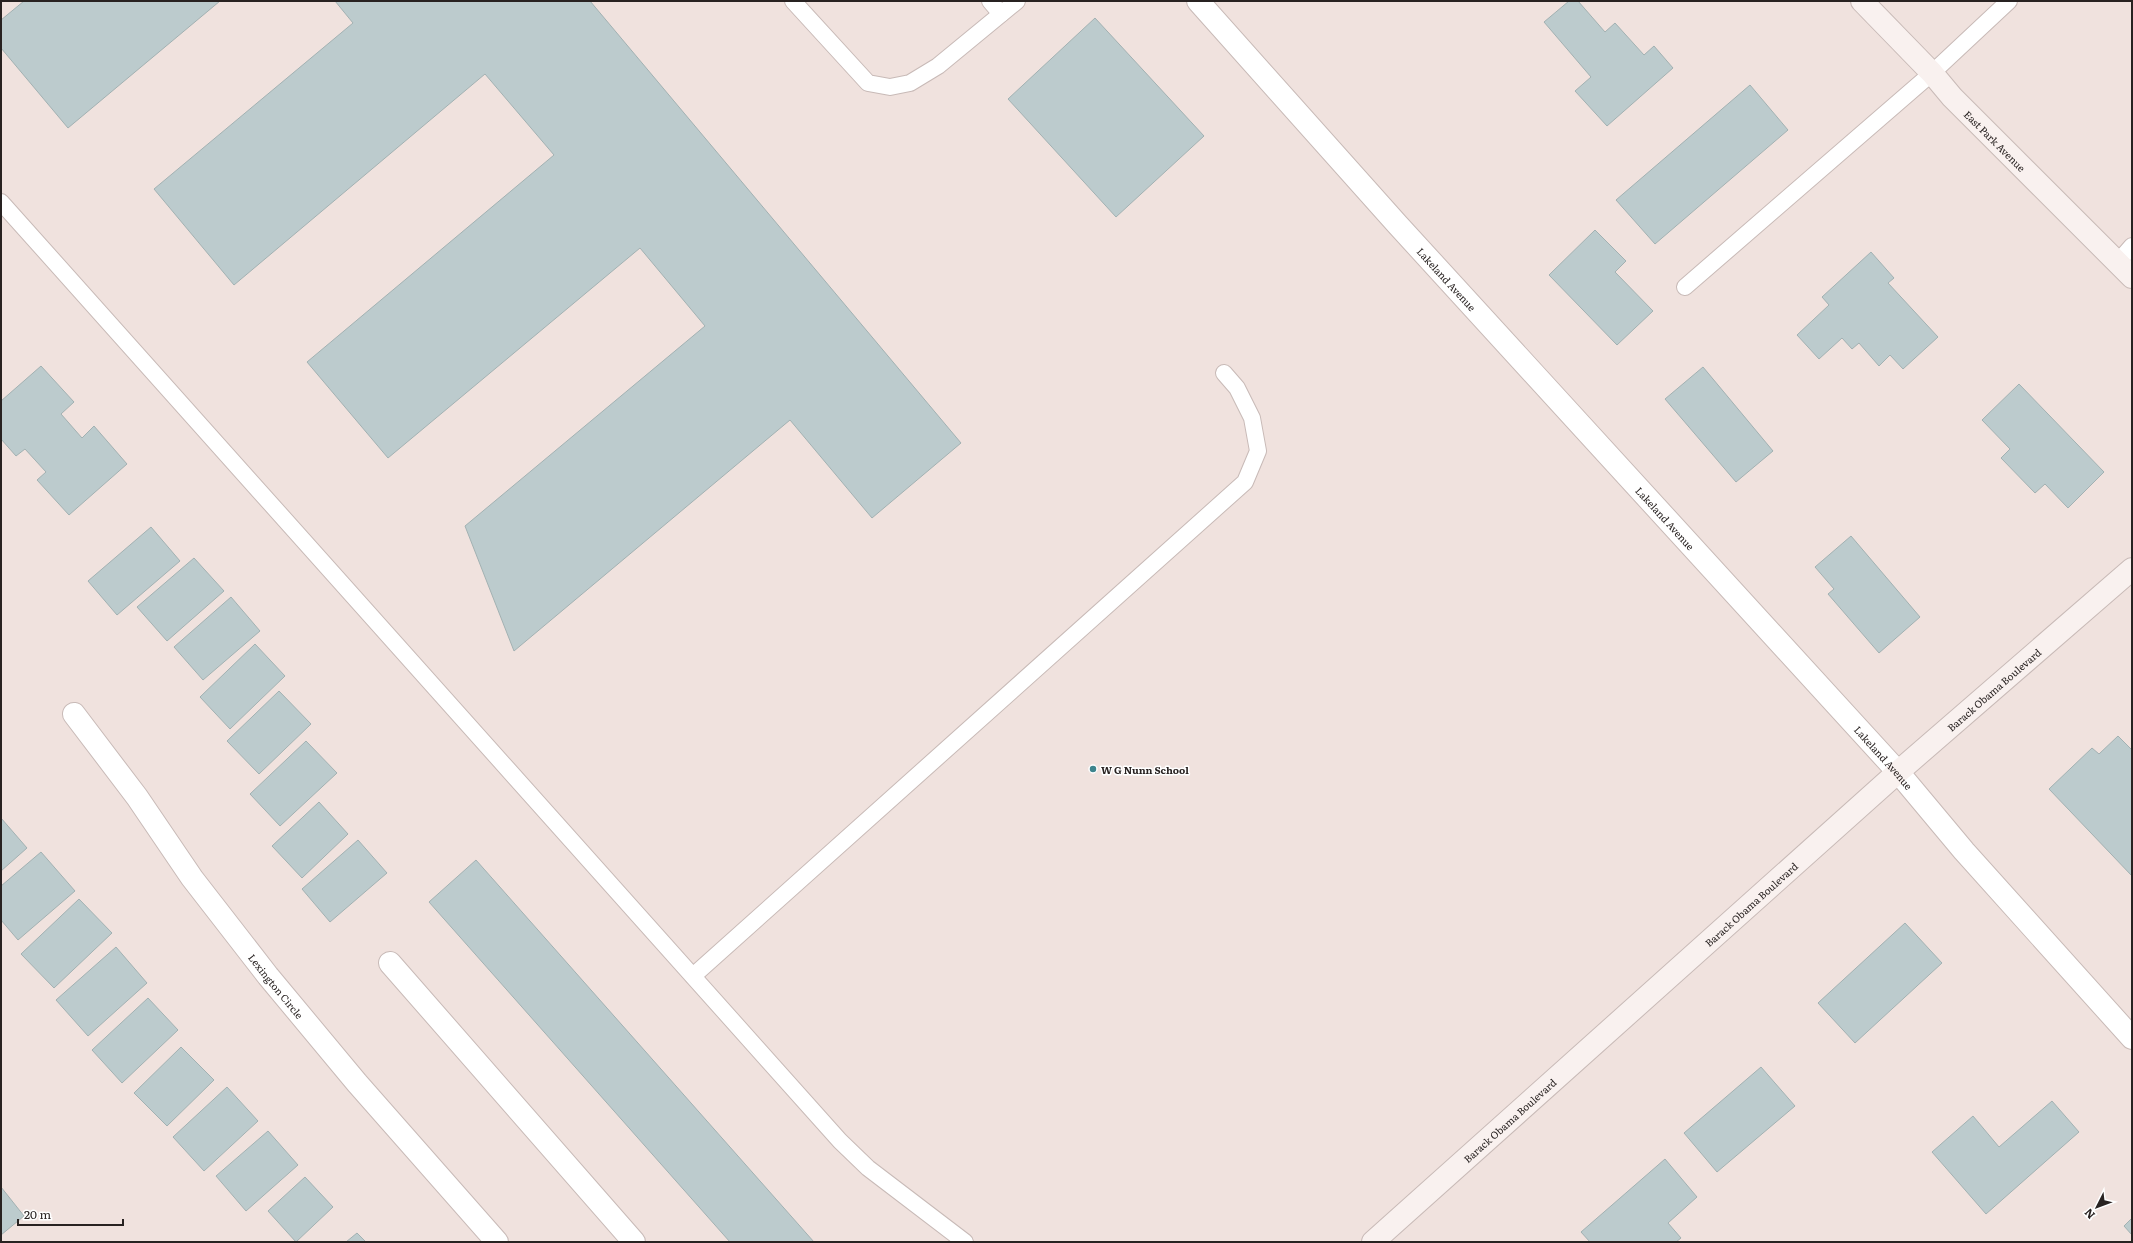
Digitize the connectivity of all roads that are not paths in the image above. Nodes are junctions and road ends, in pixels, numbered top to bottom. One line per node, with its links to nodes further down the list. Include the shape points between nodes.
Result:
1 (793, 1): 7 (lane, via 868,83 890,87 910,83 938,66)
2 (990, 1): 7 (lane)
3 (1017, 1): 7 (lane)
4 (1198, 1): 16 (street, Lakeland Avenue, via 1392,218)
5 (1862, 1): 8 (main road, East Park Avenue)
6 (2008, 1): 8 (lane)
7 (1001, 14)
8 (1932, 73): 11 (main road, East Park Avenue, via 1952,97); 12 (lane)
9 (1, 202): 18 (lane)
10 (2132, 246): 11 (lane)
11 (2125, 270)
12 (1685, 287)
13 (1224, 373): 18 (lane, via 1237,388 1252,418 1258,451 1245,482)
14 (2132, 569): 16 (main road, Barack Obama Boulevard)
15 (74, 714): 20 (street, Lexington Circle, via 137,797 192,878 268,976 356,1082)
16 (1898, 772): 19 (street, Lakeland Avenue, via 1964,851); 23 (main road, Barack Obama Boulevard)
17 (390, 963): 21 (street)
18 (693, 976): 22 (lane, via 862,1163)
19 (2132, 1038)
20 (497, 1242)
21 (634, 1242)
22 (965, 1242)
23 (1373, 1242)

